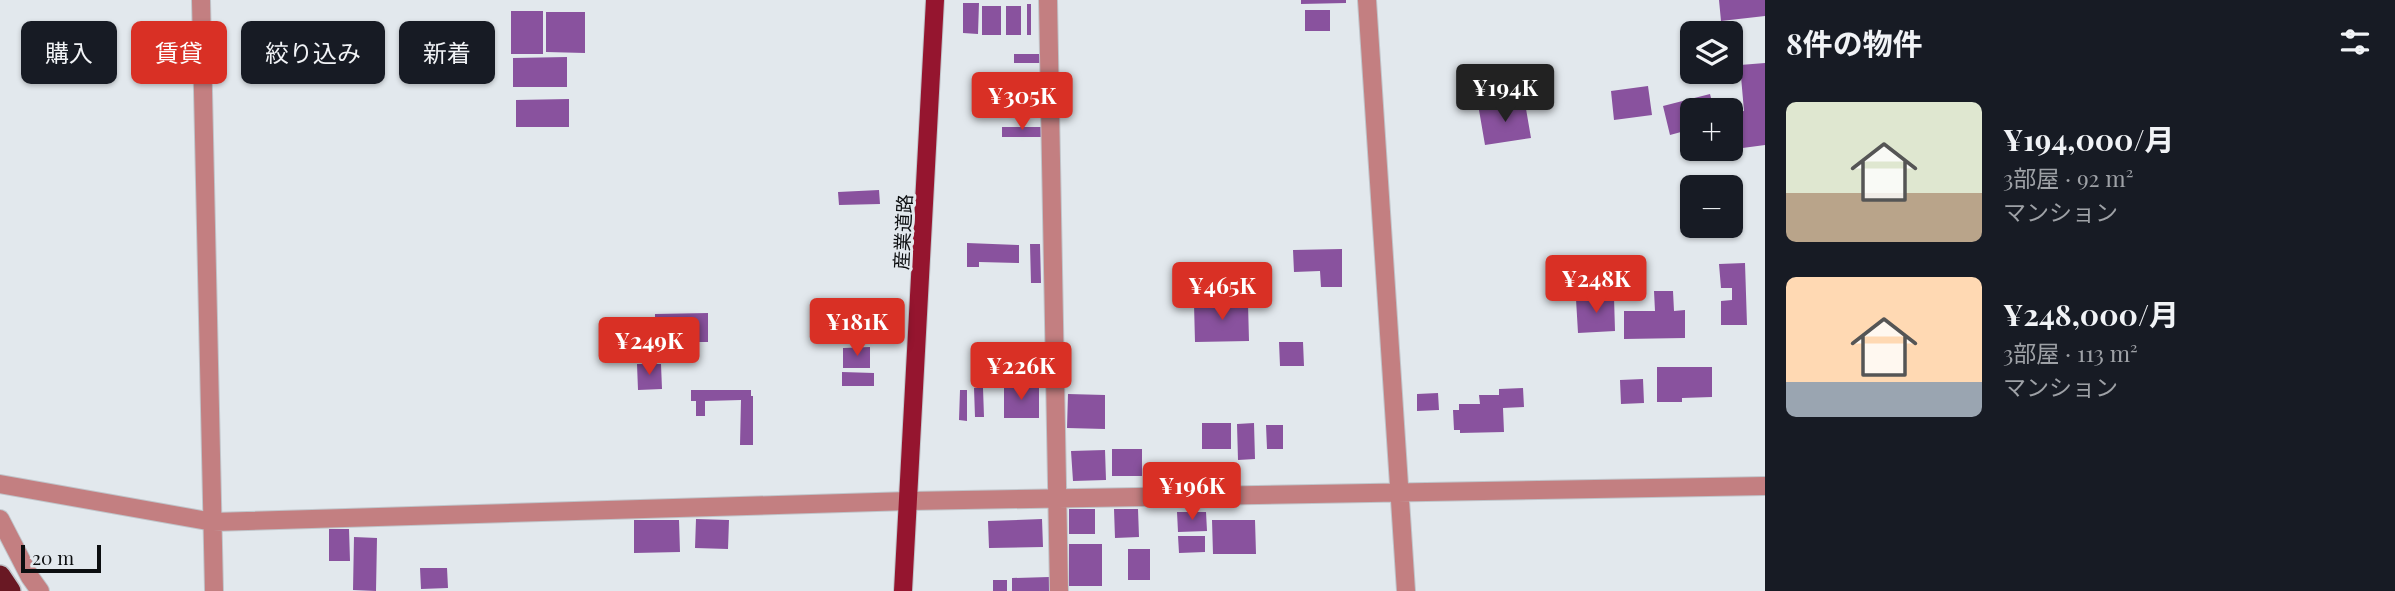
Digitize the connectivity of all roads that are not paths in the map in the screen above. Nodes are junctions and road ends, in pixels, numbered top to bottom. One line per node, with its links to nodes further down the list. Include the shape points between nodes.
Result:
1 (201, 0): 11 (street)
2 (935, 0): 9 (main road, 産業道路)
3 (1048, 0): 8 (street)
4 (1367, 0): 7 (street)
5 (0, 484): 11 (street)
6 (1765, 486): 7 (street)
7 (1399, 492): 8 (street); 18 (street)
8 (1057, 498): 9 (street); 17 (street)
9 (909, 501): 11 (street); 16 (main road, 産業道路)
10 (0, 519): 14 (street)
11 (213, 522): 15 (street)
12 (0, 576): 13 (highway)
13 (10, 591)
14 (40, 591)
15 (214, 591)
16 (903, 591)
17 (1059, 591)
18 (1406, 591)

